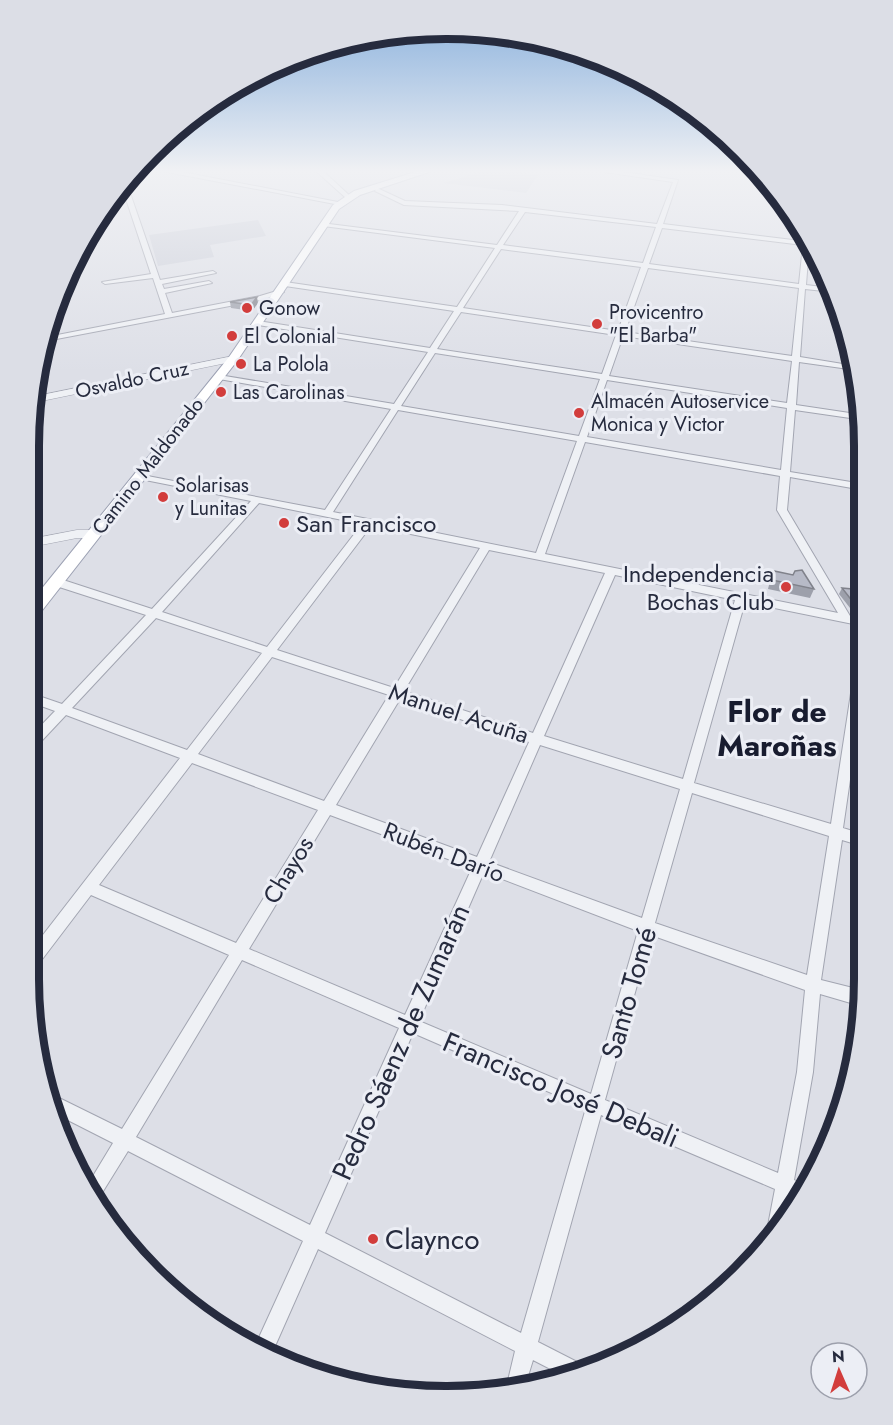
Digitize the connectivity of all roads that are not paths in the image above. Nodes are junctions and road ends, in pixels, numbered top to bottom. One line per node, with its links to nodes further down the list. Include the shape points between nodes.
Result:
1 (143, 238): 12 (street)
2 (318, 238): 17 (main road, Camino Maldonado)
3 (431, 238): 8 (street)
4 (503, 238): 8 (street)
5 (654, 238): 10 (street)
6 (762, 238): 7 (street)
7 (799, 243)
8 (497, 247): 10 (street); 22 (street)
9 (806, 256): 16 (street)
10 (644, 266): 16 (street); 25 (street)
11 (213, 273): 14 (street)
12 (156, 275): 13 (street); 14 (street)
13 (105, 282)
14 (158, 283): 19 (street)
15 (209, 283): 19 (street)
16 (801, 286): 18 (street); 29 (street)
17 (283, 288): 20 (street); 21 (main road, Camino Maldonado); 22 (street)
18 (822, 289)
19 (161, 292): 23 (street)
20 (261, 298): 21 (street); 23 (street)
21 (273, 303): 24 (main road, Camino Maldonado)
22 (459, 309): 25 (street); 27 (street)
23 (169, 316): 26 (street)
24 (258, 323): 27 (street); 28 (main road, Camino Maldonado)
25 (620, 333): 29 (street); 32 (street)
26 (54, 337)
27 (434, 351): 32 (street); 34 (street)
28 (232, 359): 31 (main road, Camino Maldonado); 33 (street, Osvaldo Cruz)
29 (794, 359): 30 (street); 35 (street)
30 (846, 367)
31 (219, 377): 34 (street); 39 (main road, Camino Maldonado)
32 (603, 377): 35 (street); 37 (street)
33 (42, 398)
34 (397, 407): 37 (street); 42 (street)
35 (790, 407): 36 (street); 38 (street)
36 (853, 416)
37 (581, 439): 38 (street); 47 (street)
38 (785, 474): 40 (street); 53 (street, via 784,515)
39 (140, 476): 41 (street); 44 (main road, Camino Maldonado)
40 (854, 486)
41 (256, 501): 42 (street); 52 (street)
42 (327, 514): 43 (street)
43 (368, 523): 46 (street); 55 (street)
44 (95, 534): 45 (street); 49 (main road, Camino Maldonado)
45 (39, 541)
46 (486, 547): 47 (street); 56 (street, Chayos)
47 (539, 557): 48 (street)
48 (611, 572): 50 (street); 61 (street, Pedro Sáenz de Zumarán)
49 (57, 582): 51 (main road, Camino Maldonado); 52 (street, Manuel Acuña)
50 (741, 597): 53 (street); 63 (street, Santo Tomé)
51 (39, 603)
52 (155, 614): 55 (street, Manuel Acuña); 58 (street)
53 (847, 619): 54 (street)
54 (854, 620)
55 (270, 651): 56 (street, Manuel Acuña); 62 (street)
56 (396, 693): 61 (street, Manuel Acuña); 64 (street, Chayos)
57 (39, 700): 58 (street, Rubén Darío)
58 (63, 709): 60 (street); 62 (street, Rubén Darío)
59 (854, 712): 65 (street)
60 (39, 735)
61 (536, 739): 63 (street, Manuel Acuña); 67 (street, Pedro Sáenz de Zumarán)
62 (189, 756): 64 (street, Rubén Darío); 68 (street)
63 (687, 787): 65 (street, Manuel Acuña); 69 (street, Santo Tomé)
64 (326, 807): 67 (street, Rubén Darío); 71 (street, Chayos)
65 (835, 833): 66 (street, Manuel Acuña); 72 (street)
66 (854, 838)
67 (480, 865): 69 (street, Rubén Darío); 74 (street, Pedro Sáenz de Zumarán)
68 (88, 887): 70 (street); 71 (street, Francisco José Debali)
69 (647, 927): 72 (street, Rubén Darío); 75 (street, Santo Tomé)
70 (39, 952)
71 (239, 952): 74 (street, Francisco José Debali); 77 (street, Chayos)
72 (813, 985): 73 (street, Rubén Darío); 79 (street, via 805,1072)
73 (853, 996)
74 (409, 1024): 75 (street, Francisco José Debali); 82 (street, Pedro Sáenz de Zumarán)
75 (597, 1105): 79 (street, Francisco José Debali); 84 (street, Santo Tomé)
76 (60, 1107): 77 (street)
77 (124, 1140): 78 (street, Chayos); 82 (street)
78 (96, 1186)
79 (784, 1186): 80 (street, Francisco José Debali); 81 (street)
80 (794, 1189)
81 (779, 1214)
82 (314, 1238): 83 (street, Pedro Sáenz de Zumarán); 84 (street)
83 (266, 1344)
84 (528, 1346): 85 (street); 86 (street, Santo Tomé)
85 (567, 1367)
86 (518, 1380)

